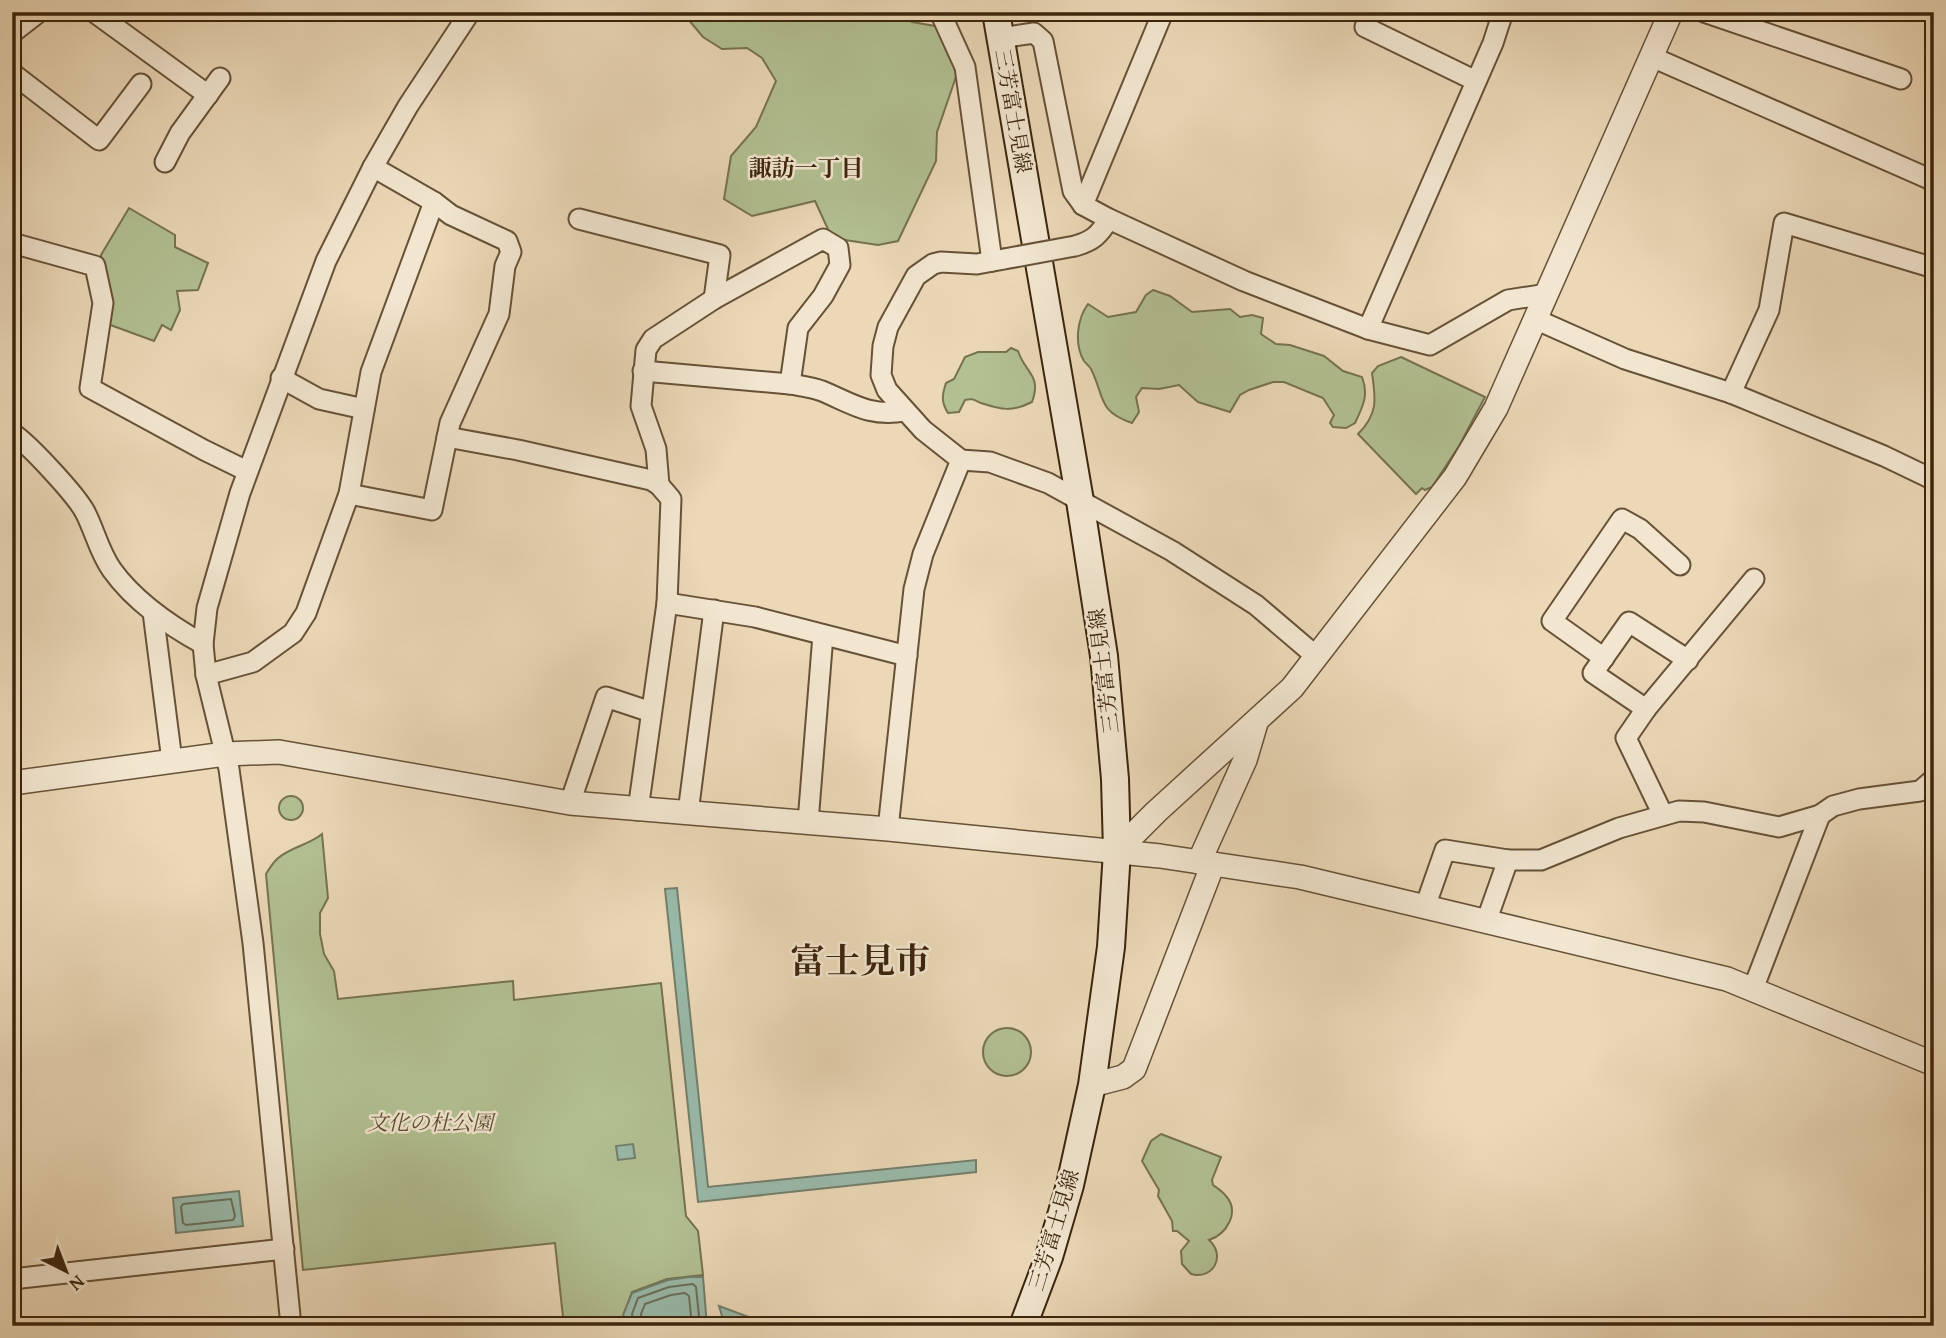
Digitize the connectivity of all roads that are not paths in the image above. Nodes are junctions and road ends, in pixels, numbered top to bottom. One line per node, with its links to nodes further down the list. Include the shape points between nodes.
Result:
1 (94, 12): 16 (street)
2 (470, 12): 18 (street)
3 (940, 12): 25 (street, via 965,67)
4 (1163, 12): 21 (street)
5 (1371, 12): 14 (street, via 1365,27)
6 (1503, 12): 14 (street)
7 (1671, 12): 10 (street)
8 (1704, 12): 13 (street)
9 (998, 25): 21 (street, via 1034,33 1043,41 1073,191); 44 (main road, 三芳富士見線)
10 (1652, 57): 19 (street); 27 (street)
11 (12, 73): 15 (street, via 99,139)
12 (220, 78): 16 (street)
13 (1901, 79)
14 (1476, 80): 30 (street)
15 (141, 84)
16 (208, 95): 17 (street, via 180,132)
17 (165, 162)
18 (373, 167): 20 (street); 32 (street, via 326,261)
19 (1934, 181)
20 (434, 202): 35 (street, via 371,372); 37 (street, via 507,241 511,252 499,314)
21 (1083, 205): 23 (street)
22 (579, 219): 28 (street, via 720,255)
23 (1109, 219): 25 (street, bridge, via 1090,242); 30 (street, via 1244,281)
24 (12, 243): 40 (street, via 95,265 103,303 90,388)
25 (998, 260): 36 (street, via 933,264 910,284 888,327 880,364 887,390)
26 (1934, 268): 34 (street, via 1784,223 1769,310)
27 (1546, 294): 29 (street); 30 (street, via 1508,300 1430,345)
28 (714, 299): 31 (street, via 653,339); 33 (street, via 823,239 838,248 840,265 798,328)
29 (1535, 319): 34 (street, via 1626,359); 53 (street, via 1496,408 1455,477)
30 (1368, 329)
31 (643, 371): 33 (street); 42 (street, via 641,406 656,449)
32 (281, 378): 35 (street, via 319,399); 40 (street)
33 (790, 384): 36 (street, via 813,388 855,407)
34 (1731, 393): 41 (street)
35 (363, 409): 43 (street)
36 (905, 411): 39 (street)
37 (447, 437): 42 (street, via 592,466); 43 (street, via 432,510)
38 (16, 440): 49 (street, via 49,469 85,513 111,569)
39 (961, 460): 44 (street, via 1016,469); 52 (street, via 923,554)
40 (247, 471): 51 (street, via 213,583)
41 (1934, 480)
42 (659, 485): 47 (street, via 672,503)
43 (349, 494): 56 (street, via 306,613 293,633 253,662)
44 (1080, 501): 53 (street, via 1172,551 1256,605); 71 (main road, 三芳富士見線, via 1111,720)
45 (1680, 565): 54 (street, via 1640,528 1622,519 1552,621)
46 (1755, 579): 55 (street)
47 (667, 603): 48 (street); 58 (street)
48 (714, 610): 50 (street); 66 (street)
49 (153, 612): 51 (street); 61 (street)
50 (823, 635): 52 (street); 69 (street)
51 (203, 644): 56 (street)
52 (907, 656): 70 (street)
53 (1317, 657): 59 (street)
54 (1604, 658): 55 (street, via 1629,622); 57 (street, via 1593,673)
55 (1688, 660): 57 (street)
56 (206, 675): 60 (street)
57 (1646, 709): 67 (street, via 1626,738)
58 (651, 712): 64 (street, via 606,697); 65 (street)
59 (1255, 723): 71 (street); 73 (street)
60 (225, 754): 61 (street); 64 (street, via 291,752); 79 (street, via 253,943)
61 (172, 761): 63 (street)
62 (1934, 779): 68 (street, via 1920,791 1858,799)
63 (12, 783)
64 (570, 803): 65 (street)
65 (638, 810): 66 (street)
66 (688, 813): 69 (street)
67 (1662, 815): 68 (street, via 1704,811 1779,827); 72 (street, via 1541,860)
68 (1820, 815): 76 (street)
69 (808, 822): 70 (street)
70 (888, 829): 71 (street)
71 (1117, 851): 73 (street); 78 (main road, 三芳富士見線, via 1111,947)
72 (1508, 860): 74 (street, via 1445,850); 75 (street)
73 (1206, 863): 74 (street, via 1300,877); 78 (street, via 1134,1069 1123,1077)
74 (1425, 906): 75 (street)
75 (1486, 922): 76 (street)
76 (1753, 989): 77 (street)
77 (1934, 1064)
78 (1092, 1085): 82 (main road, 三芳富士見線, via 1070,1185)
79 (284, 1249): 80 (street); 81 (street)
80 (12, 1279)
81 (291, 1326)
82 (1023, 1326)

